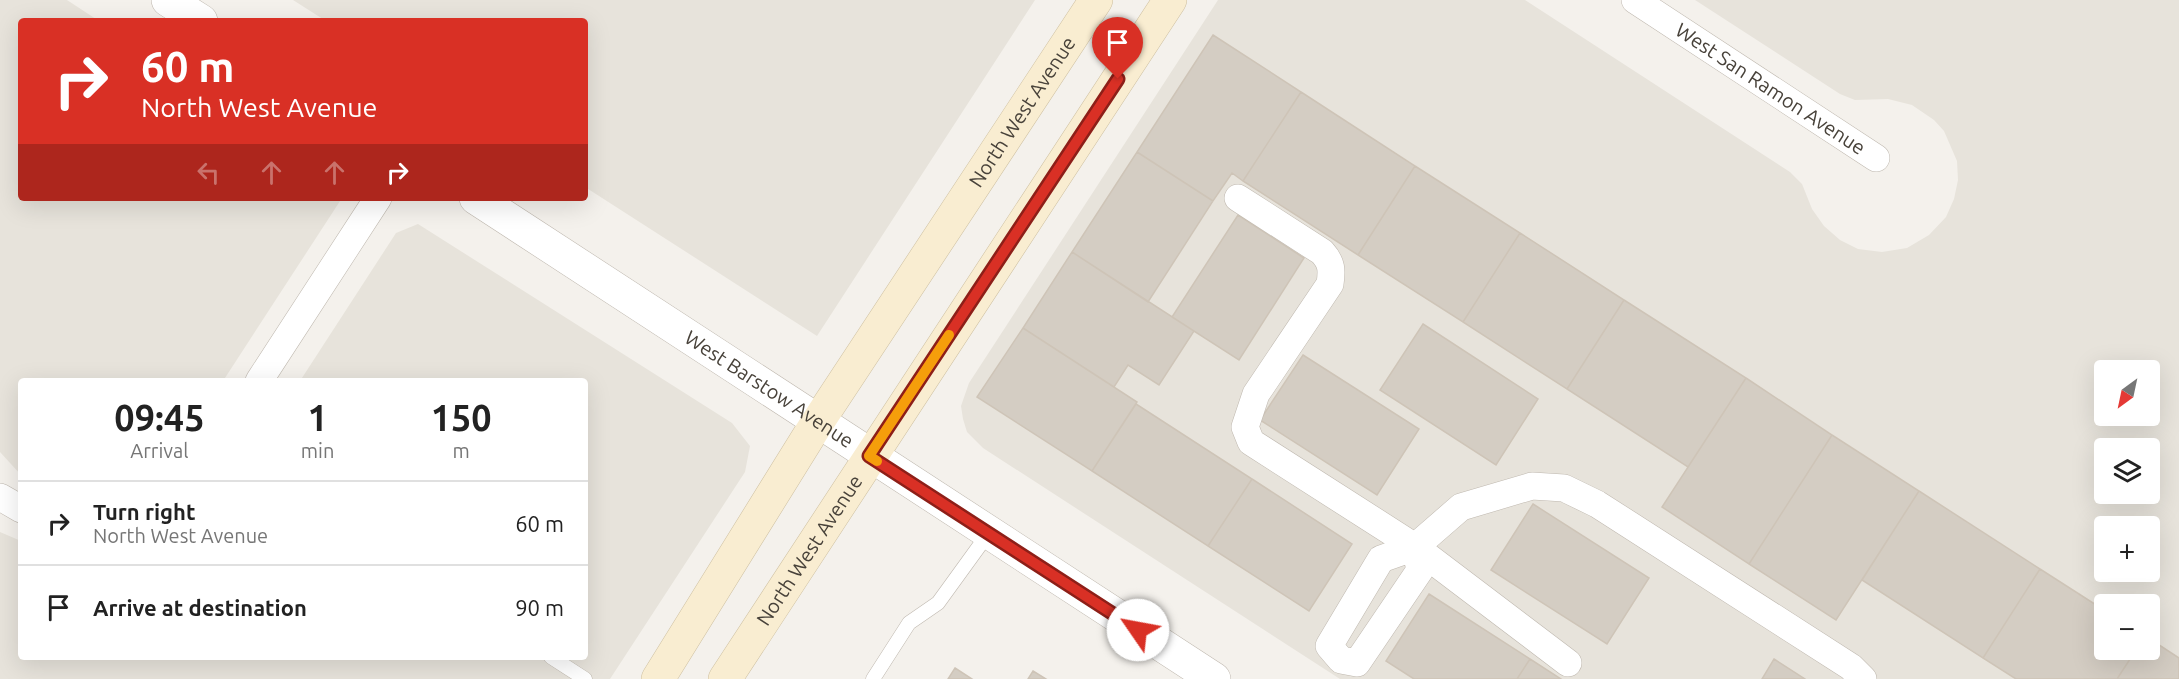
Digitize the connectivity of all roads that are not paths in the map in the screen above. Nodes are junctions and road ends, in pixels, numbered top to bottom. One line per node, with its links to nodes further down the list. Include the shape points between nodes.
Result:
1 (168, 0): 5 (street)
2 (1096, 0): 11 (main road, North West Avenue)
3 (1170, 0): 12 (main road, North West Avenue)
4 (1635, 0): 6 (street, West San Ramon Avenue)
5 (196, 18)
6 (1876, 158)
7 (1238, 198): 16 (street, via 1322,252 1332,270 1330,284 1256,394 1245,427 1247,435 1251,442)
8 (376, 201): 10 (street)
9 (481, 201): 11 (street, West Barstow Avenue)
10 (261, 378)
11 (817, 423): 12 (street, West Barstow Avenue); 21 (main road, North West Avenue)
12 (869, 456): 15 (street, West Barstow Avenue); 22 (main road, North West Avenue)
13 (0, 497): 14 (street)
14 (18, 507)
15 (988, 534): 23 (lane, via 938,603 909,624); 24 (street, West Barstow Avenue)
16 (1415, 547): 18 (street); 19 (street, via 1420,570 1357,663); 19 (street, via 1381,559 1329,646); 25 (street, via 1461,507 1532,486 1564,488 1597,504 1851,667)
17 (556, 660): 20 (lane)
18 (1568, 663)
19 (1334, 670)
20 (585, 679)
21 (658, 679)
22 (725, 679)
23 (873, 679)
24 (1214, 679)
25 (1863, 679)

